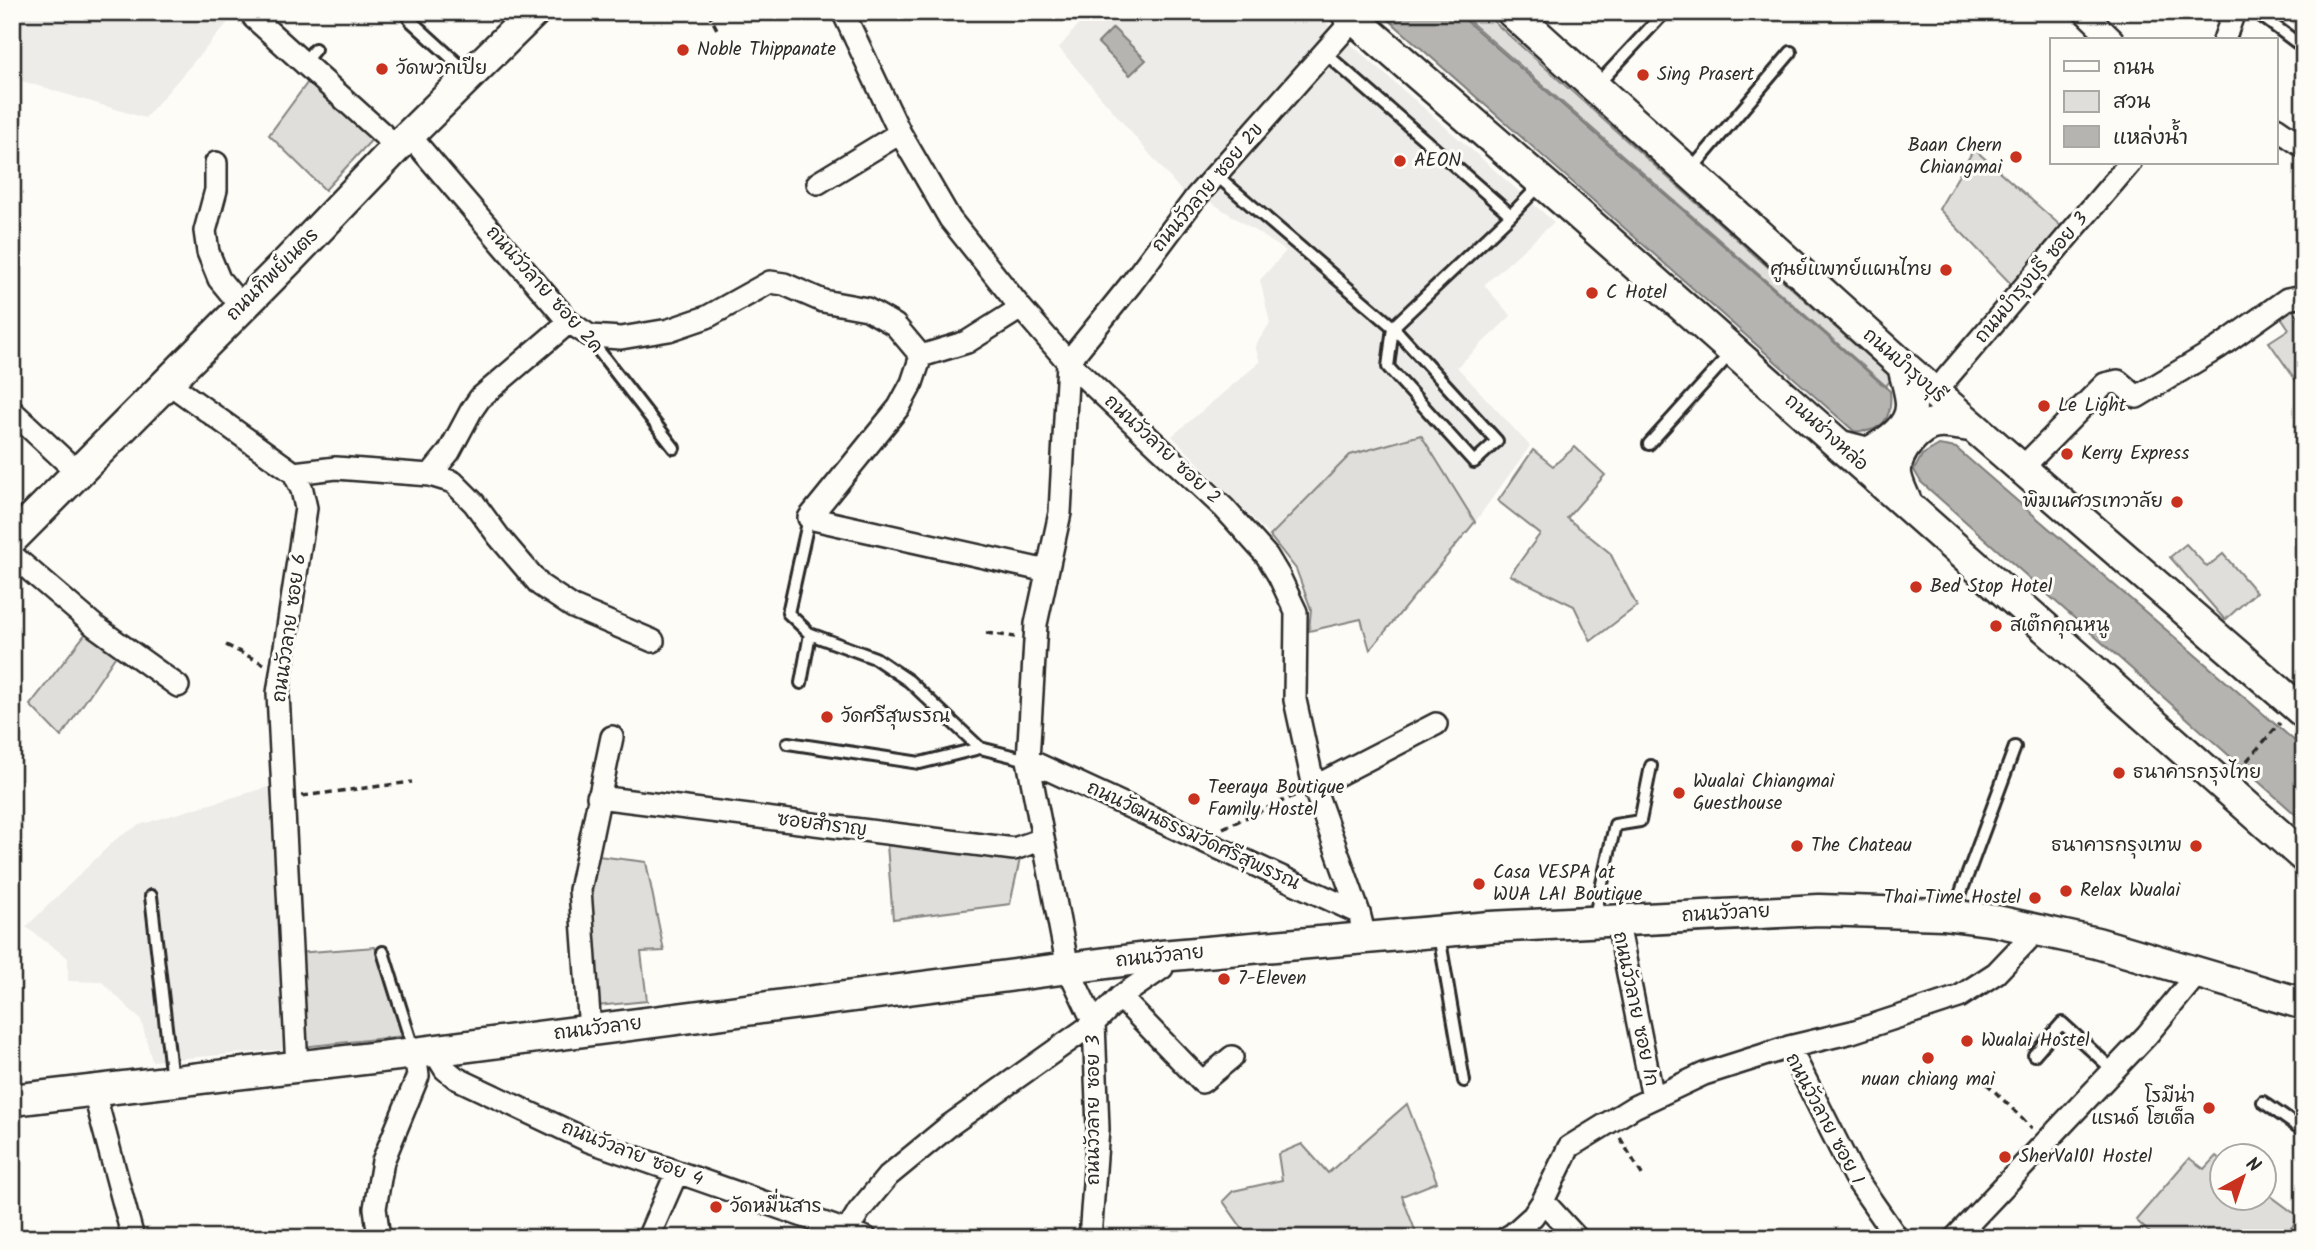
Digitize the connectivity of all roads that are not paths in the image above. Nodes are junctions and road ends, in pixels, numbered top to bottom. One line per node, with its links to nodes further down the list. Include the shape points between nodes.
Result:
1 (843, 12): 19 (street, ถนนวัวลาย ซอย 2)
2 (1512, 12): 17 (main road, ถนนบำรุงบุรี)
3 (2084, 12): 11 (street)
4 (2234, 12): 12 (street)
5 (2256, 12): 13 (lane)
6 (531, 13): 16 (main road, ถนนทิพย์เนตร)
7 (1664, 13): 17 (lane)
8 (1350, 16): 14 (street, ถนนวัวลาย ซอย 2ข); 26 (main road, ถนนช่างหล่อ)
9 (254, 18): 20 (street, ถนนวัวลาย ซอย 2ค, via 309,55)
10 (410, 20): 16 (lane)
11 (2111, 38)
12 (2225, 38)
13 (2304, 48)
14 (1325, 52): 25 (street, ถนนวัวลาย ซอย 2ข); 28 (lane)
15 (1791, 52): 24 (lane)
16 (470, 75): 20 (main road, ถนนทิพย์เนตร)
17 (1595, 88): 24 (main road, ถนนบำรุงบุรี)
18 (2278, 129): 21 (street)
19 (900, 134): 27 (street); 31 (street, ถนนวัวลาย ซอย 2, via 950,219)
20 (403, 141): 30 (main road, ถนนทิพย์เนตร); 32 (street, ถนนวัวลาย ซอย 2ค)
21 (2304, 147)
22 (216, 163): 30 (street, via 216,190 205,231 208,252 219,279)
23 (2129, 164): 40 (street, ถนนบำรุงบุรี ซอย 3)
24 (1688, 173): 38 (main road, ถนนบำรุงบุรี)
25 (1216, 175): 33 (lane); 37 (street, ถนนวัวลาย ซอย 2ข)
26 (1542, 182): 28 (lane); 35 (main road, ถนนช่างหล่อ)
27 (818, 183)
28 (1511, 215): 33 (lane)
29 (2304, 296): 46 (street, via 2287,299 2137,397 2118,382 2105,384)
30 (242, 307): 39 (main road, ถนนทิพย์เนตร)
31 (1021, 309): 36 (street, via 967,342); 37 (street, ถนนวัวลาย ซอย 2)
32 (569, 322): 34 (street, ถนนวัวลาย ซอย 2ค); 49 (street, via 481,398 449,452)
33 (1393, 327): 33 (lane, via 1497,441 1474,462 1388,366)
34 (590, 336): 36 (street, via 621,338 669,330 708,317 769,282 823,301 867,309 895,325); 45 (lane, ถนนวัวลาย ซอย 2ค)
35 (1733, 351): 43 (lane); 44 (main road, ถนนช่างหล่อ)
36 (921, 356): 51 (street, via 899,407)
37 (1068, 362): 54 (street, via 1060,513); 67 (street, ถนนวัวลาย ซอย 2, via 1224,508 1279,576 1296,612 1295,700)
38 (1903, 365): 40 (main road, ถนนบำรุงบุรี); 44 (main road, via 1912,405 1897,434 1868,453)
39 (167, 382): 47 (main road, ถนนทิพย์เนตร); 48 (street)
40 (1934, 393): 42 (main road, ถนนบำรุงบุรี)
41 (12, 411): 47 (street)
42 (1971, 426): 46 (main road, ถนนบำรุงบุรี); 50 (main road, via 1937,423 1907,443 1896,473)
43 (1649, 444)
44 (1841, 446): 50 (main road, ถนนช่างหล่อ)
45 (674, 448)
46 (2021, 469): 59 (main road, ถนนบำรุงบุรี)
47 (77, 472): 52 (main road, ถนนทิพย์เนตร)
48 (295, 473): 49 (street, via 336,468); 89 (street, ถนนวัวลาย ซอย 6, via 306,508 278,693)
49 (429, 475): 56 (street, via 453,482 540,585 573,607)
50 (1907, 505): 70 (main road, ถนนช่างหล่อ)
51 (809, 518): 54 (street); 55 (lane, via 788,613)
52 (12, 539)
53 (12, 555): 58 (street, via 96,627)
54 (1047, 571): 65 (street, via 1034,639)
55 (810, 634): 57 (lane); 64 (lane, via 875,658 909,681)
56 (653, 641)
57 (801, 683)
58 (178, 686)
59 (2293, 716)
60 (1436, 724): 67 (street)
61 (612, 737): 68 (street)
62 (788, 743): 64 (lane, via 920,763)
63 (2015, 747): 72 (lane)
64 (981, 748): 65 (lane)
65 (1028, 760): 69 (street); 74 (street, ถนนวัฒนธรรมวัดศรีสุพรรณ, via 1214,846)
66 (1651, 766): 73 (lane, via 1640,821 1615,825)
67 (1314, 787): 74 (street, ถนนวัวลาย ซอย 2)
68 (598, 797): 69 (street, ซอยสำราญ, via 1014,849); 84 (street, via 580,890)
69 (1043, 839): 79 (street)
70 (2304, 857)
71 (151, 895): 92 (lane)
72 (1957, 903)
73 (1605, 920): 75 (main road, ถนนวัวลาย, via 1871,911 1943,914); 76 (main road, ถนนวัวลาย); 94 (street, ถนนวัวลาย ซอย 1ก)
74 (1362, 925): 76 (main road, ถนนวัวลาย); 78 (main road, ถนนวัวลาย)
75 (2037, 930): 80 (main road, ถนนวัวลาย); 85 (street, via 1996,973 1959,997)
76 (1438, 931): 91 (lane)
77 (383, 952): 86 (lane)
78 (1161, 956): 79 (main road, ถนนวัวลาย); 81 (street, ถนนวัวลาย ซอย 4, via 1162,968)
79 (1068, 968): 83 (street); 84 (main road, ถนนวัวลาย)
80 (2198, 973): 82 (main road, ถนนวัวลาย); 90 (street)
81 (1120, 997): 83 (street, ถนนวัวลาย ซอย 4); 88 (street, via 1205,1085)
82 (2304, 1004)
83 (1094, 1023): 100 (street, ถนนวัวลาย ซอย 4, via 898,1167 859,1211); 104 (street, ถนนวัวลาย ซอย 3, via 1098,1129)
84 (590, 1030): 86 (main road, ถนนวัวลาย)
85 (1789, 1047): 94 (street, ถนนวัวลาย ซอย 1, via 1704,1074); 107 (street, ถนนวัวลาย ซอย 1, via 1854,1177)
86 (424, 1052): 89 (main road, ถนนวัวลาย); 98 (street, ถนนวัวลาย ซอย 4, via 456,1079 589,1141); 102 (street, via 383,1161 375,1208)
87 (2034, 1055): 90 (lane, via 2062,1023)
88 (1232, 1057)
89 (297, 1068): 92 (main road, ถนนวัวลาย)
90 (2113, 1070): 108 (street)
91 (1464, 1080)
92 (173, 1083): 93 (main road, ถนนวัวลาย)
93 (94, 1092): 95 (main road, ถนนวัวลาย); 101 (street)
94 (1653, 1098): 99 (street, ถนนวัวลาย ซอย 1, via 1569,1147)
95 (12, 1101)
96 (2263, 1102): 97 (lane)
97 (2304, 1131)
98 (677, 1172): 100 (street, ถนนวัวลาย ซอย 4); 103 (street)
99 (1543, 1201): 105 (street, ถนนวัวลาย ซอย 1, via 1534,1216); 106 (street)
100 (853, 1235)
101 (133, 1238)
102 (379, 1238)
103 (648, 1238)
104 (1090, 1238)
105 (1506, 1238)
106 (1577, 1238)
107 (1897, 1238)
108 (1955, 1238)

